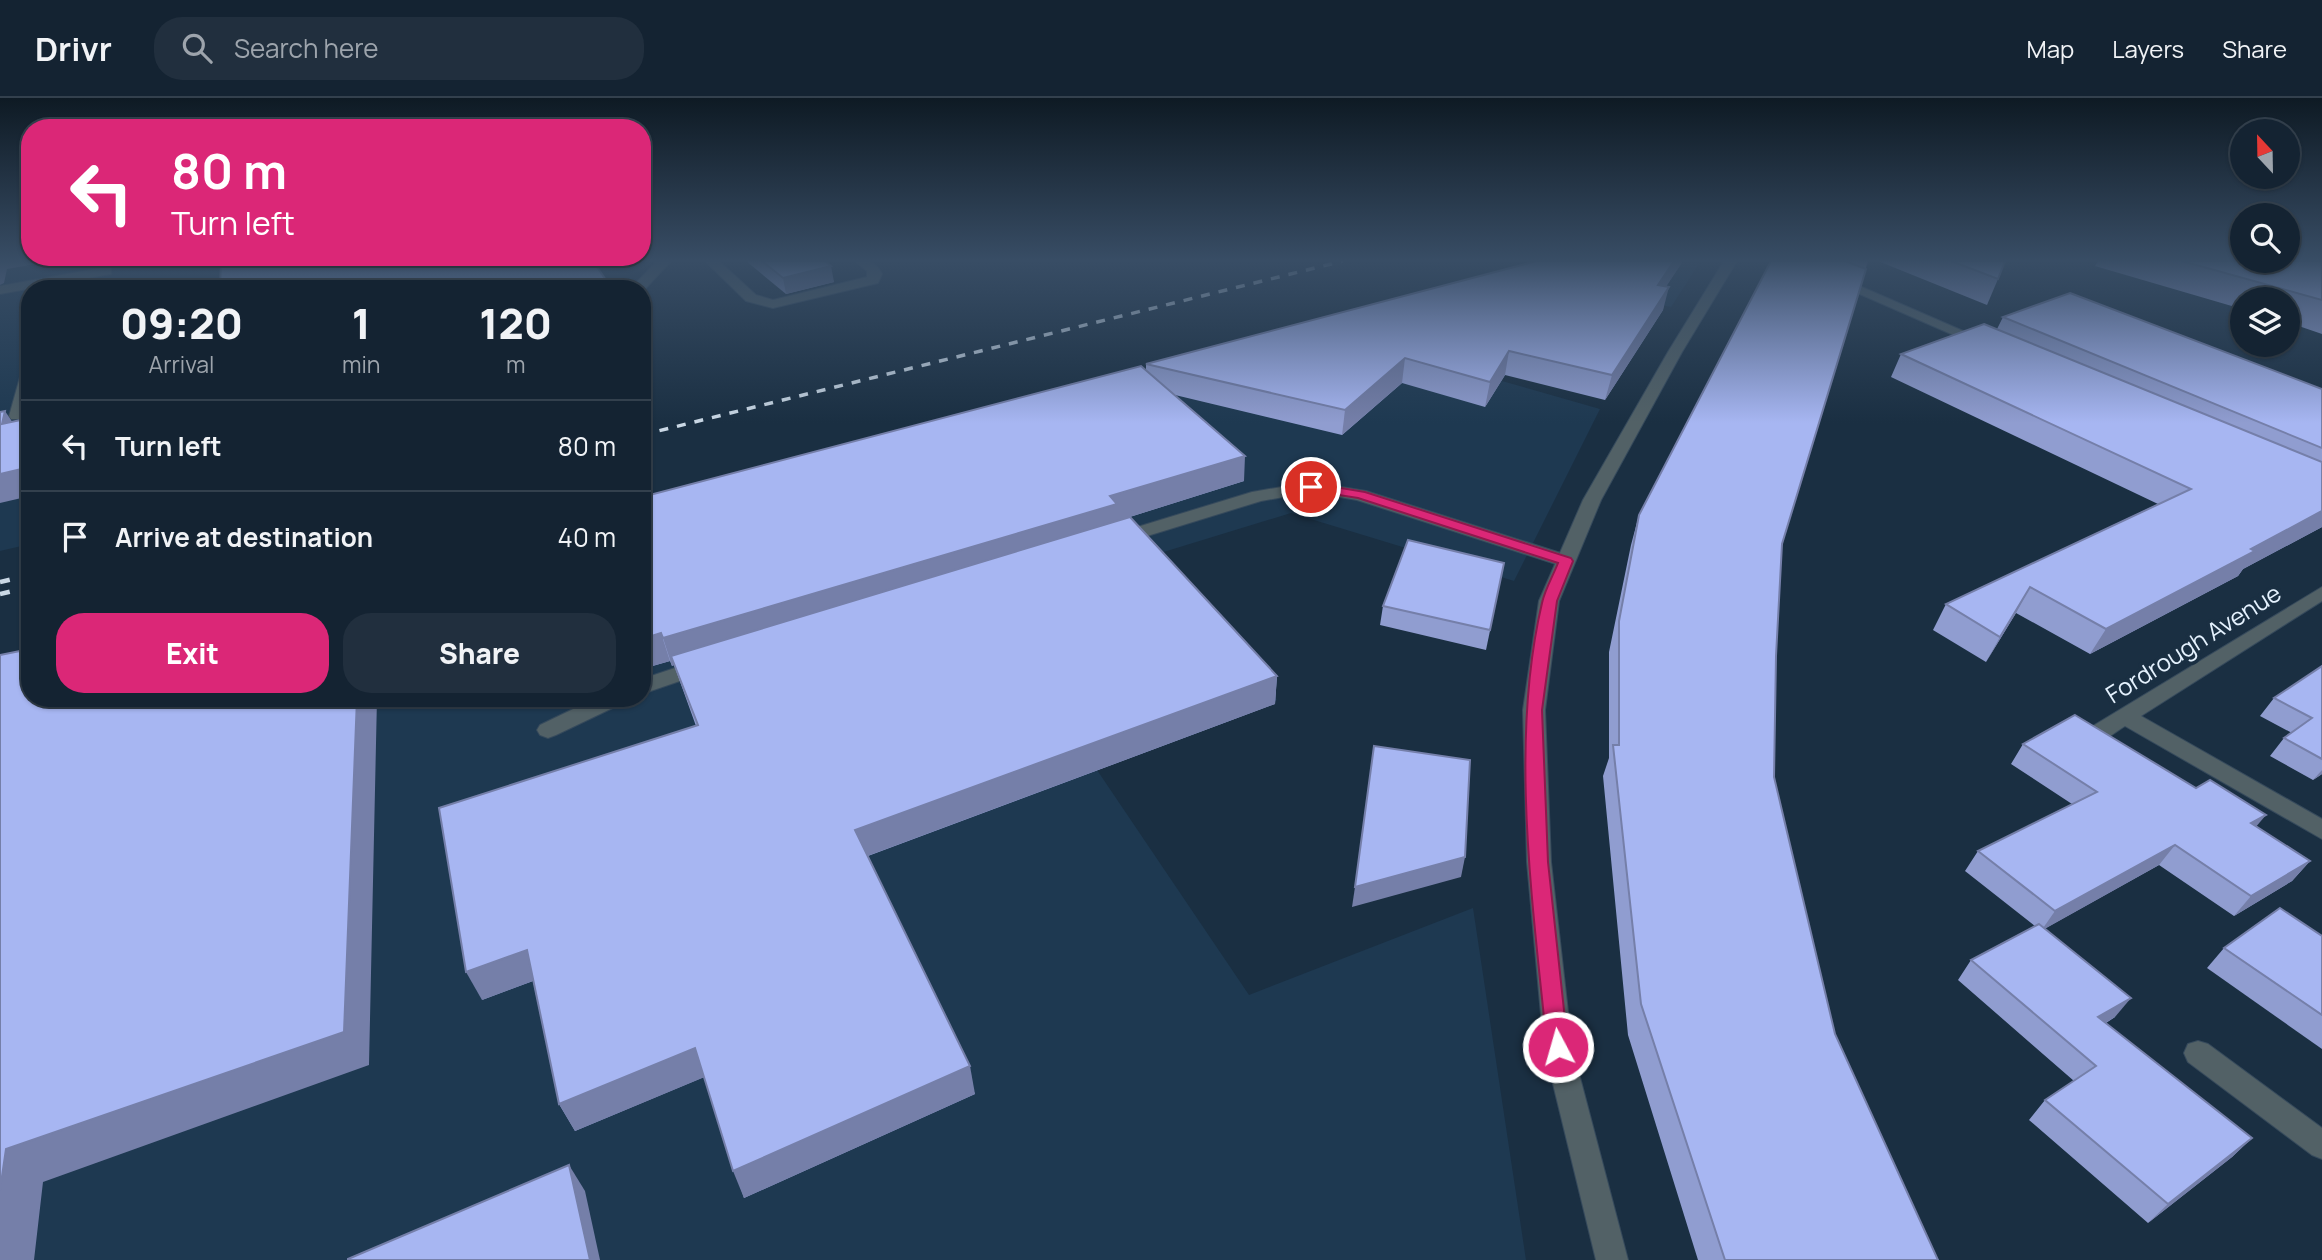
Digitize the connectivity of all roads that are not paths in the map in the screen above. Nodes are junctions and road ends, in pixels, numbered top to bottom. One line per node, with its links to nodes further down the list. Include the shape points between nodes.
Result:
1 (1697, 315): 7 (street, via 1592,500)
2 (1918, 315): 3 (street)
3 (2001, 351)
4 (21, 415): 5 (street)
5 (0, 420)
6 (1098, 545): 7 (street, via 1258,496 1311,487 1360,495)
7 (1566, 561): 18 (street, via 1549,601 1534,710 1539,862 1558,1047)
8 (2322, 593): 12 (street, Fordrough Avenue)
9 (725, 659): 10 (street)
10 (651, 684)
11 (596, 707): 13 (street)
12 (2127, 717): 14 (street, Fordrough Avenue); 15 (street)
13 (548, 730)
14 (2091, 737)
15 (2322, 830)
16 (2198, 1052): 17 (street)
17 (2322, 1145)
18 (1612, 1260)

